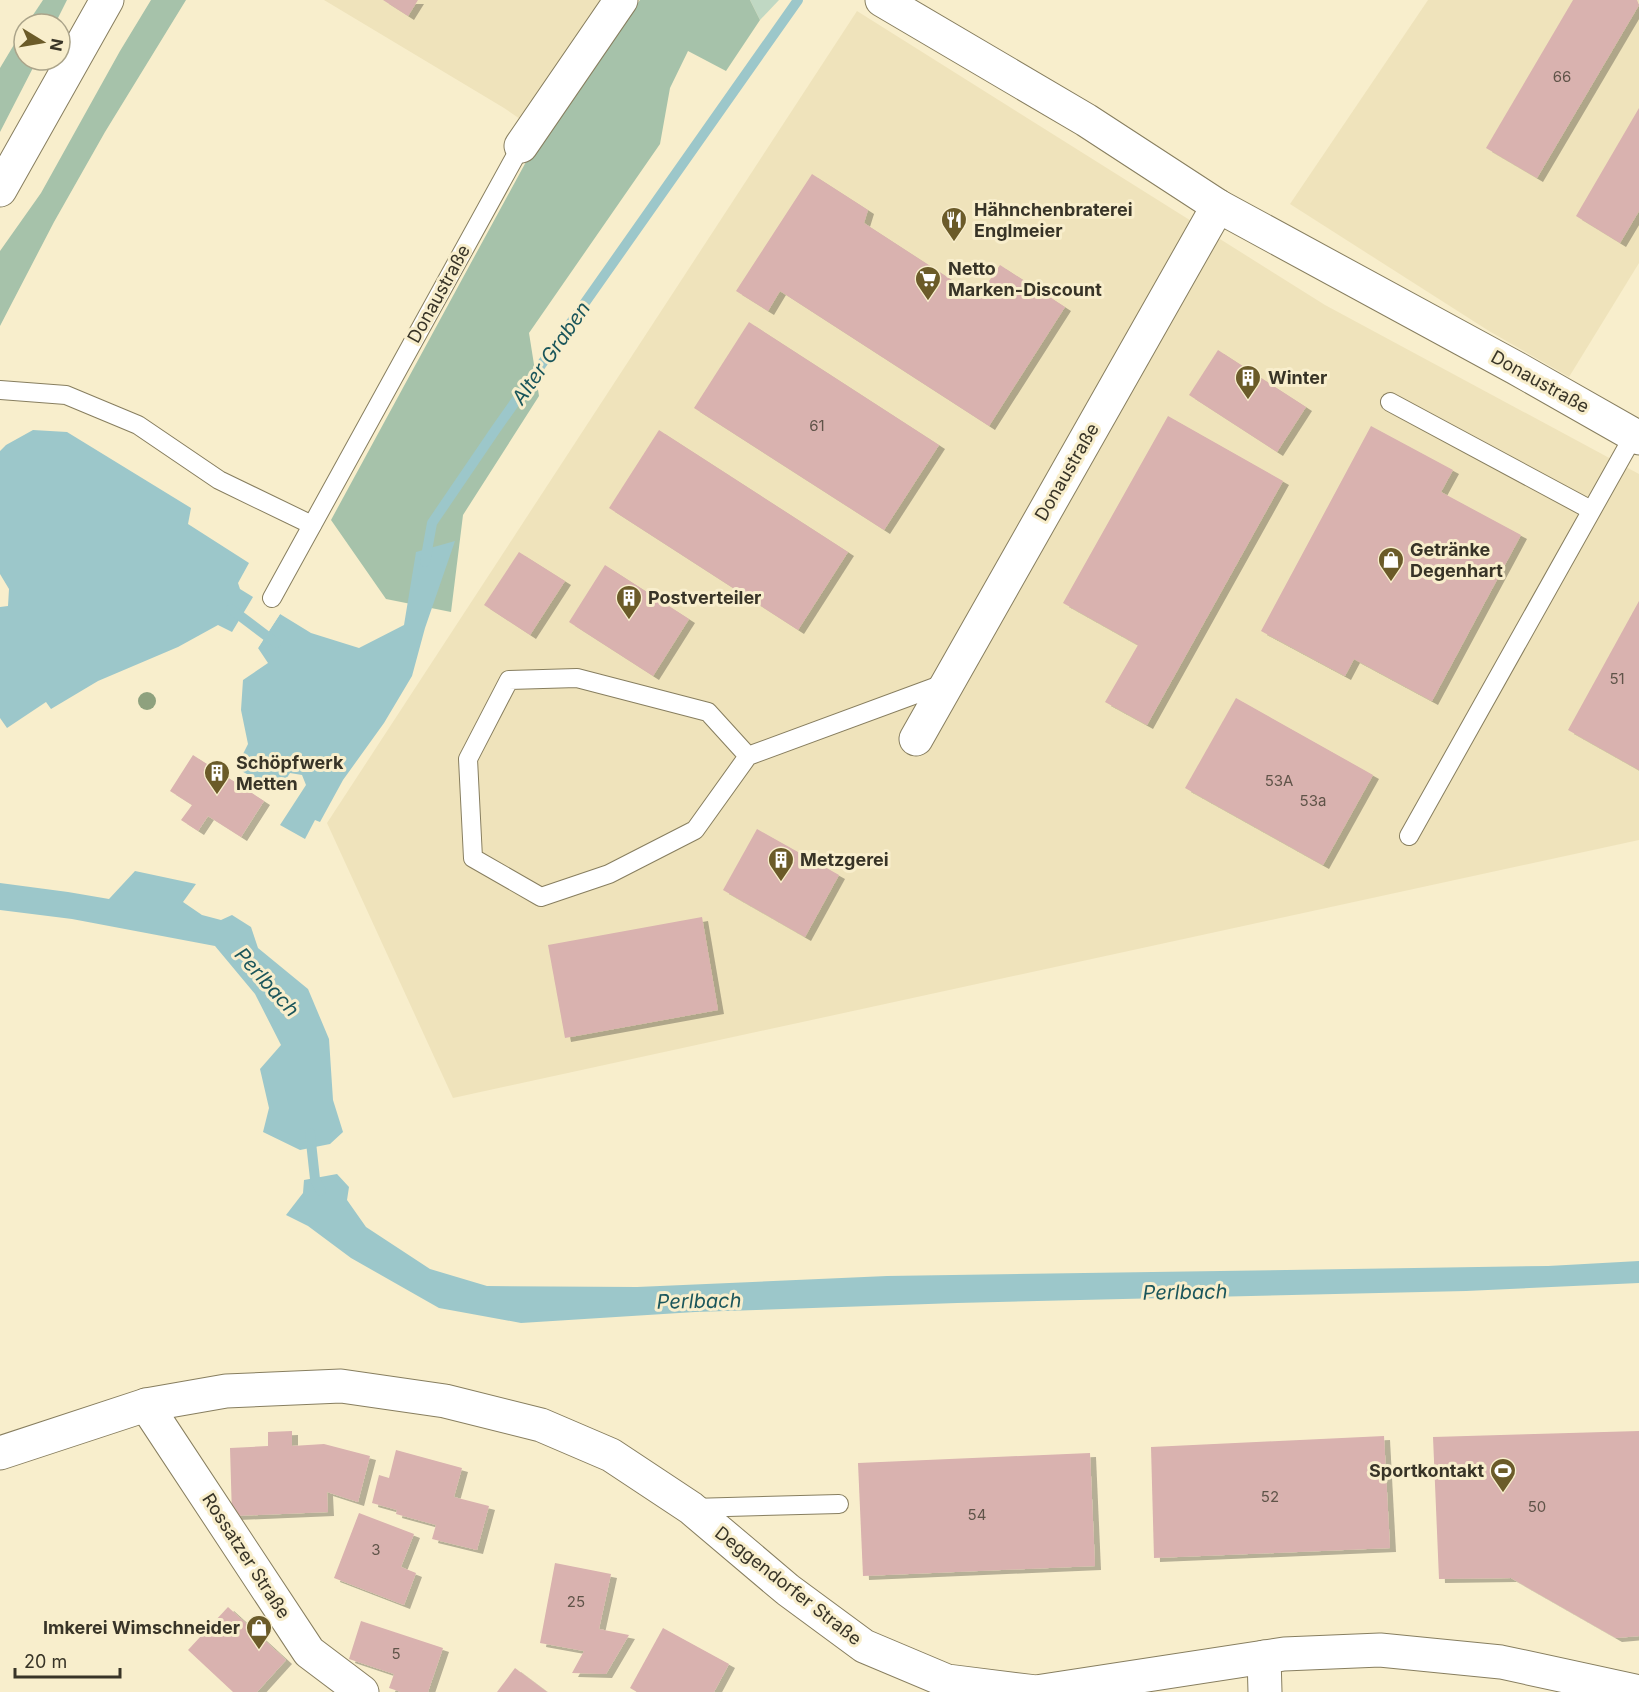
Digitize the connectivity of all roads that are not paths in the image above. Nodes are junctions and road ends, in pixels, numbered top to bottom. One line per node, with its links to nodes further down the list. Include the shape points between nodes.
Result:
1 (107, 0): 5 (street)
2 (621, 0): 4 (street, Donaustraße)
3 (882, 0): 6 (street, Donaustraße, via 1086,120)
4 (521, 146): 11 (lane, Donaustraße)
5 (0, 190)
6 (1218, 206): 9 (street, Donaustraße); 13 (street, Donaustraße)
7 (0, 390): 11 (lane, via 66,395 138,425 219,480)
8 (1390, 402): 10 (lane)
9 (1636, 437): 10 (lane)
10 (1592, 510): 16 (lane)
11 (312, 525): 12 (lane, Donaustraße)
12 (272, 598)
13 (947, 683): 14 (street, Donaustraße); 15 (lane)
14 (916, 739)
15 (748, 756): 15 (lane, via 695,830 609,874 541,897 473,858 468,759 509,680 577,678 708,712)
16 (1409, 836)
17 (146, 1405): 18 (street, Deggendorfer Straße); 20 (street, Deggendorfer Straße, via 226,1391 340,1386 445,1401 541,1425 611,1455); 22 (street, Rossatzer Straße, via 309,1652)
18 (0, 1453)
19 (839, 1504): 20 (lane)
20 (691, 1508): 21 (street, Deggendorfer Straße, via 788,1590 864,1646 947,1681 1036,1692)
21 (1264, 1657): 23 (street); 24 (street, Deggendorfer Straße, via 1380,1650 1501,1662)
22 (362, 1692)
23 (1265, 1692)
24 (1639, 1692)

